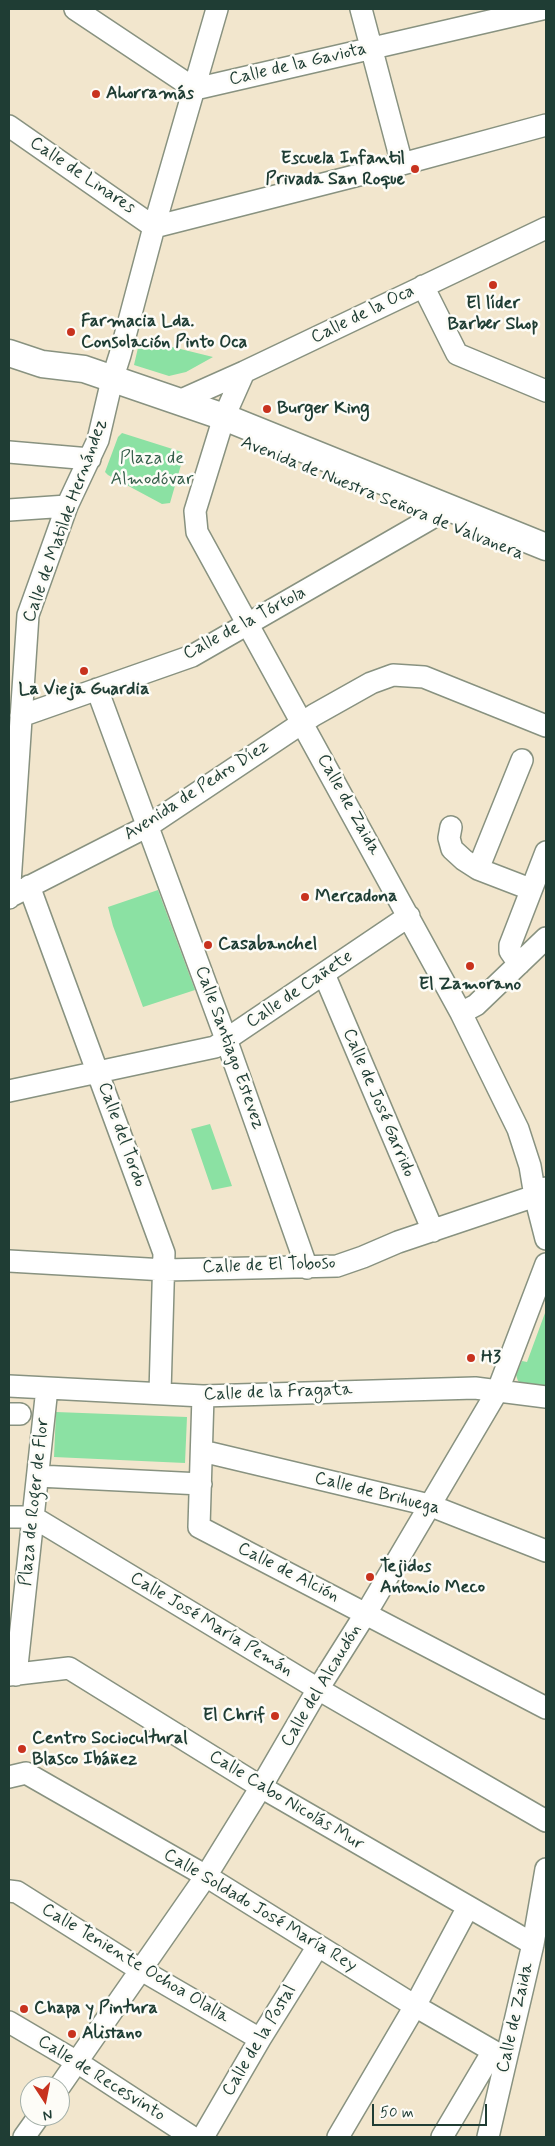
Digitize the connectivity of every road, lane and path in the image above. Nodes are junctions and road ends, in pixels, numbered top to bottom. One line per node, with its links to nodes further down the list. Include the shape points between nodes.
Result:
1 (75, 9): 6 (street)
2 (217, 9): 6 (street, Calle de Matilde Hernández)
3 (361, 9): 5 (street)
4 (542, 9): 5 (street, Calle de la Gaviota)
5 (372, 48): 6 (street, Calle de la Gaviota); 9 (street)
6 (195, 89): 10 (street, Calle de Matilde Hernández)
7 (546, 125): 9 (street)
8 (9, 126): 10 (street, Calle de Linares)
9 (402, 164): 10 (street)
10 (154, 226): 15 (street, Calle de Matilde Hernández)
11 (546, 228): 12 (street, Calle de la Oca)
12 (423, 286): 14 (street, Calle de la Oca); 16 (street, via 457,354)
13 (9, 353): 15 (main road, via 42,364 64,378)
14 (244, 372): 17 (street, Calle de la Oca); 18 (street, Calle de Zaida)
15 (110, 387): 17 (main road); 18 (main road); 20 (street, Calle de Matilde Hernández, via 98,440)
16 (546, 390)
17 (179, 401): 18 (main road)
18 (221, 425): 23 (main road, Avenida de Nuestra Señora de Valvanera); 24 (main road, Avenida de Nuestra Señora de Valvanera); 26 (street, Calle de Zaida, via 194,511 197,532)
19 (9, 452): 20 (street)
20 (90, 459): 21 (street, Calle de Matilde Hernández)
21 (67, 506): 22 (street); 28 (street, Calle de Matilde Hernández, via 28,615)
22 (9, 510)
23 (430, 519): 25 (main road, Avenida de Nuestra Señora de Valvanera); 26 (street, Calle de la Tórtola)
24 (546, 547)
25 (546, 564)
26 (249, 624): 27 (street, Calle de la Tórtola, via 192,656); 30 (street, Calle de Zaida)
27 (97, 689): 29 (street, Calle de la Tórtola); 33 (street, Calle Santiago Estevez)
28 (16, 693): 29 (street, Calle de Matilde Hernández)
29 (21, 716): 39 (street, Calle de Matilde Hernández)
30 (303, 722): 31 (street, Avenida de Pedro Díez, via 371,683 393,675 424,677); 33 (street, Avenida de Pedro Díez); 40 (street, Calle de Zaida)
31 (546, 726)
32 (522, 760): 36 (street)
33 (148, 826): 37 (street, Avenida de Pedro Díez); 45 (street, Calle Santiago Estevez)
34 (451, 827): 36 (street, via 448,838 452,849)
35 (546, 852): 38 (street)
36 (478, 869): 38 (street)
37 (29, 886): 39 (street, Avenida de Pedro Díez); 46 (street, Calle del Tordo)
38 (530, 889): 42 (street, via 510,945 510,951)
39 (9, 897)
40 (409, 916): 43 (street, Calle de Cañete); 44 (street, Calle de Zaida)
41 (546, 938): 42 (street)
42 (519, 964): 44 (street, via 476,1005)
43 (324, 974): 45 (street, Calle de Cañete); 49 (street, Calle de José Garrido)
44 (461, 1013): 48 (street, Calle de Zaida, via 518,1129)
45 (226, 1040): 46 (street, Calle de Cañete, via 215,1047); 53 (street, Calle Santiago Estevez)
46 (98, 1072): 47 (street, Calle de Cañete); 54 (street, Calle del Tordo, via 164,1253)
47 (9, 1091)
48 (540, 1192): 49 (street, Calle de El Toboso); 50 (street, Calle de Zaida)
49 (433, 1231): 53 (street, Calle de El Toboso, via 337,1266)
50 (546, 1239)
51 (9, 1260): 54 (street, Calle de El Toboso)
52 (546, 1264): 57 (street, Calle del Alcaudón)
53 (307, 1268): 54 (street, Calle de El Toboso)
54 (165, 1270): 59 (street, Calle del Tordo)
55 (9, 1386): 56 (street, Calle de la Fragata); 58 (street)
56 (47, 1388): 59 (street, Calle de la Fragata); 63 (street, Plaza de Roger de Flor)
57 (498, 1390): 60 (street, Calle de la Fragata); 61 (street, Calle de la Fragata); 65 (street, Calle del Alcaudón)
58 (9, 1392)
59 (160, 1393): 60 (street, Calle de la Fragata)
60 (203, 1396): 62 (street, Calle de Alción)
61 (546, 1397)
62 (202, 1451): 64 (street, Calle de Alción); 65 (street, Calle de Brihuega)
63 (38, 1476): 64 (street); 67 (street, Plaza de Roger de Flor)
64 (201, 1484): 69 (street, Calle de Alción, via 199,1527)
65 (429, 1505): 68 (street, Calle de Brihuega); 69 (street, Calle del Alcaudón)
66 (9, 1517): 67 (street)
67 (33, 1518): 70 (street, Plaza de Roger de Flor); 71 (street, Calle José María Pemán)
68 (546, 1551)
69 (366, 1614): 71 (street, Calle del Alcaudón); 72 (street, Calle de Alción)
70 (12, 1675): 74 (street, Calle Cabo Nicolás Mur, via 69,1668)
71 (318, 1689): 74 (street, Calle del Alcaudón); 75 (street, Calle José María Pemán)
72 (546, 1708)
73 (9, 1776): 77 (street, Calle Soldado José María Rey, via 26,1773)
74 (261, 1787): 77 (street, Calle del Alcaudón); 79 (street, Calle Cabo Nicolás Mur)
75 (546, 1821)
76 (546, 1869): 80 (street, Calle de Zaida)
77 (206, 1876): 81 (street, Calle Soldado José María Rey); 82 (street, Calle del Alcaudón)
78 (9, 1891): 82 (street, Calle Teniente Ochoa Olalla, via 17,1892)
79 (468, 1907): 80 (street, Calle Cabo Nicolás Mur); 83 (street)
80 (533, 1944): 86 (street, Calle de Zaida)
81 (318, 1946): 83 (street, Calle Soldado José María Rey); 85 (street, Calle de la Postal)
82 (140, 1969): 85 (street, Calle Teniente Ochoa Olalla); 87 (street, Calle del Alcaudón)
83 (415, 2006): 86 (street, Calle Soldado José María Rey); 93 (street)
84 (9, 2022): 87 (street, Calle de Recesvinto)
85 (260, 2039): 92 (street, Calle de la Postal)
86 (499, 2057): 94 (street); 95 (street, Calle de Zaida)
87 (77, 2062): 88 (street, Calle del Alcaudón); 91 (street, Calle de Recesvinto)
88 (67, 2076)
89 (32, 2126): 90 (street)
90 (24, 2137)
91 (192, 2137)
92 (203, 2137)
93 (338, 2137)
94 (442, 2137)
95 (488, 2137)

